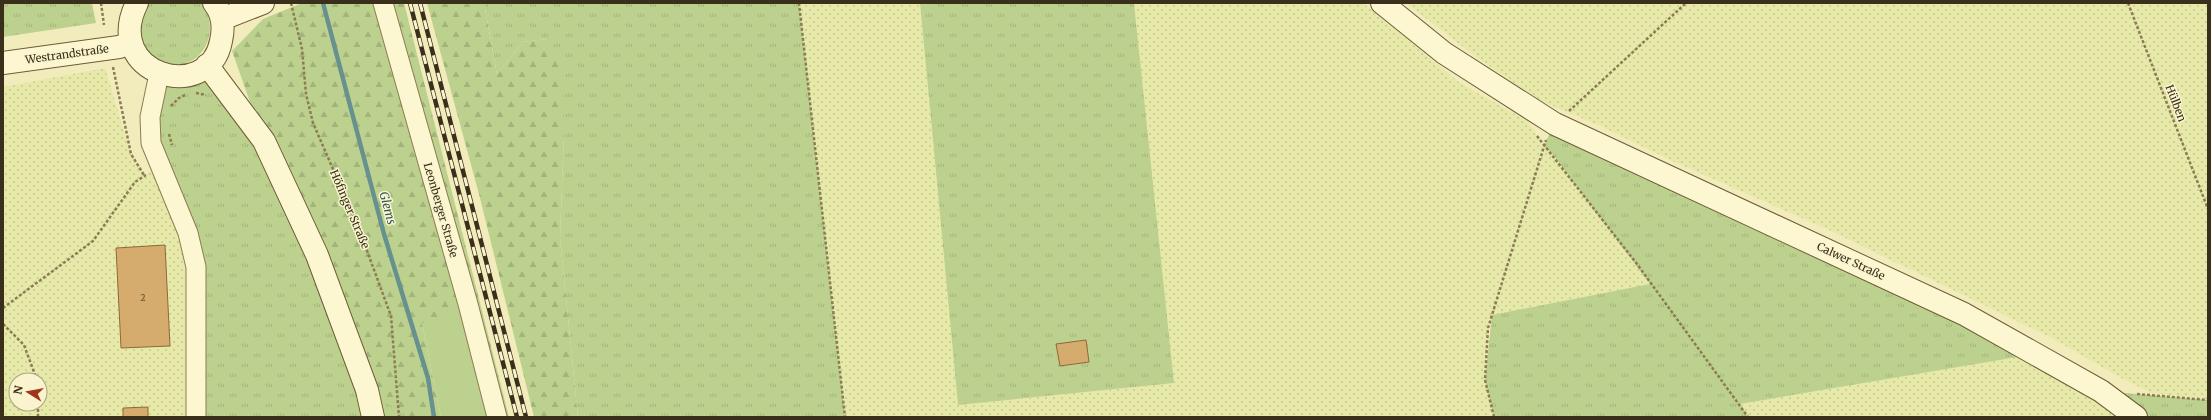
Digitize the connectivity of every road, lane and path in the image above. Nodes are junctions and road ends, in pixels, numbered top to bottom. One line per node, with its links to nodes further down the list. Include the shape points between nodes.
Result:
1 (101, 3): 11 (path)
2 (137, 3): 12 (main road, via 131,15)
3 (262, 3): 10 (main road)
4 (291, 3): 30 (path, Höfinger Straße, via 302,49 306,94 313,123 359,229 391,316)
5 (383, 3): 31 (street, Leonberger Straße, via 468,304)
6 (799, 3): 32 (path)
7 (1382, 3): 19 (main road, Calwer Straße, via 1444,53)
8 (1686, 3): 19 (path)
9 (2128, 3): 22 (path, Hülben)
10 (218, 11): 14 (main road, via 223,32 215,56)
11 (104, 25)
12 (131, 43): 13 (main road, Westrandstraße, via 119,47); 16 (main road, via 147,67)
13 (3, 63)
14 (206, 65): 16 (main road, via 184,76 171,77); 17 (main road)
15 (113, 67): 21 (path, via 131,154)
16 (159, 74): 21 (street, via 150,117)
17 (234, 102): 18 (path, via 192,92 179,98); 29 (main road, via 264,141 317,255 366,390)
18 (170, 108)
19 (1555, 124): 35 (main road, Calwer Straße, via 1964,314 2101,391)
20 (168, 126): 21 (path, via 173,149 170,157)
21 (152, 170): 23 (path, via 135,182 93,241); 28 (street, via 188,233 196,267)
22 (2208, 209)
23 (3, 308)
24 (3, 324): 25 (path, via 24,345)
25 (34, 372)
26 (2132, 394): 27 (path)
27 (2208, 400)
28 (196, 417)
29 (373, 417)
30 (399, 417)
31 (497, 417)
32 (845, 417)
33 (1494, 417): 34 (path, via 1485,380 1488,328 1543,146 1552,153 1637,264)
34 (1748, 417)
35 (2136, 417)

